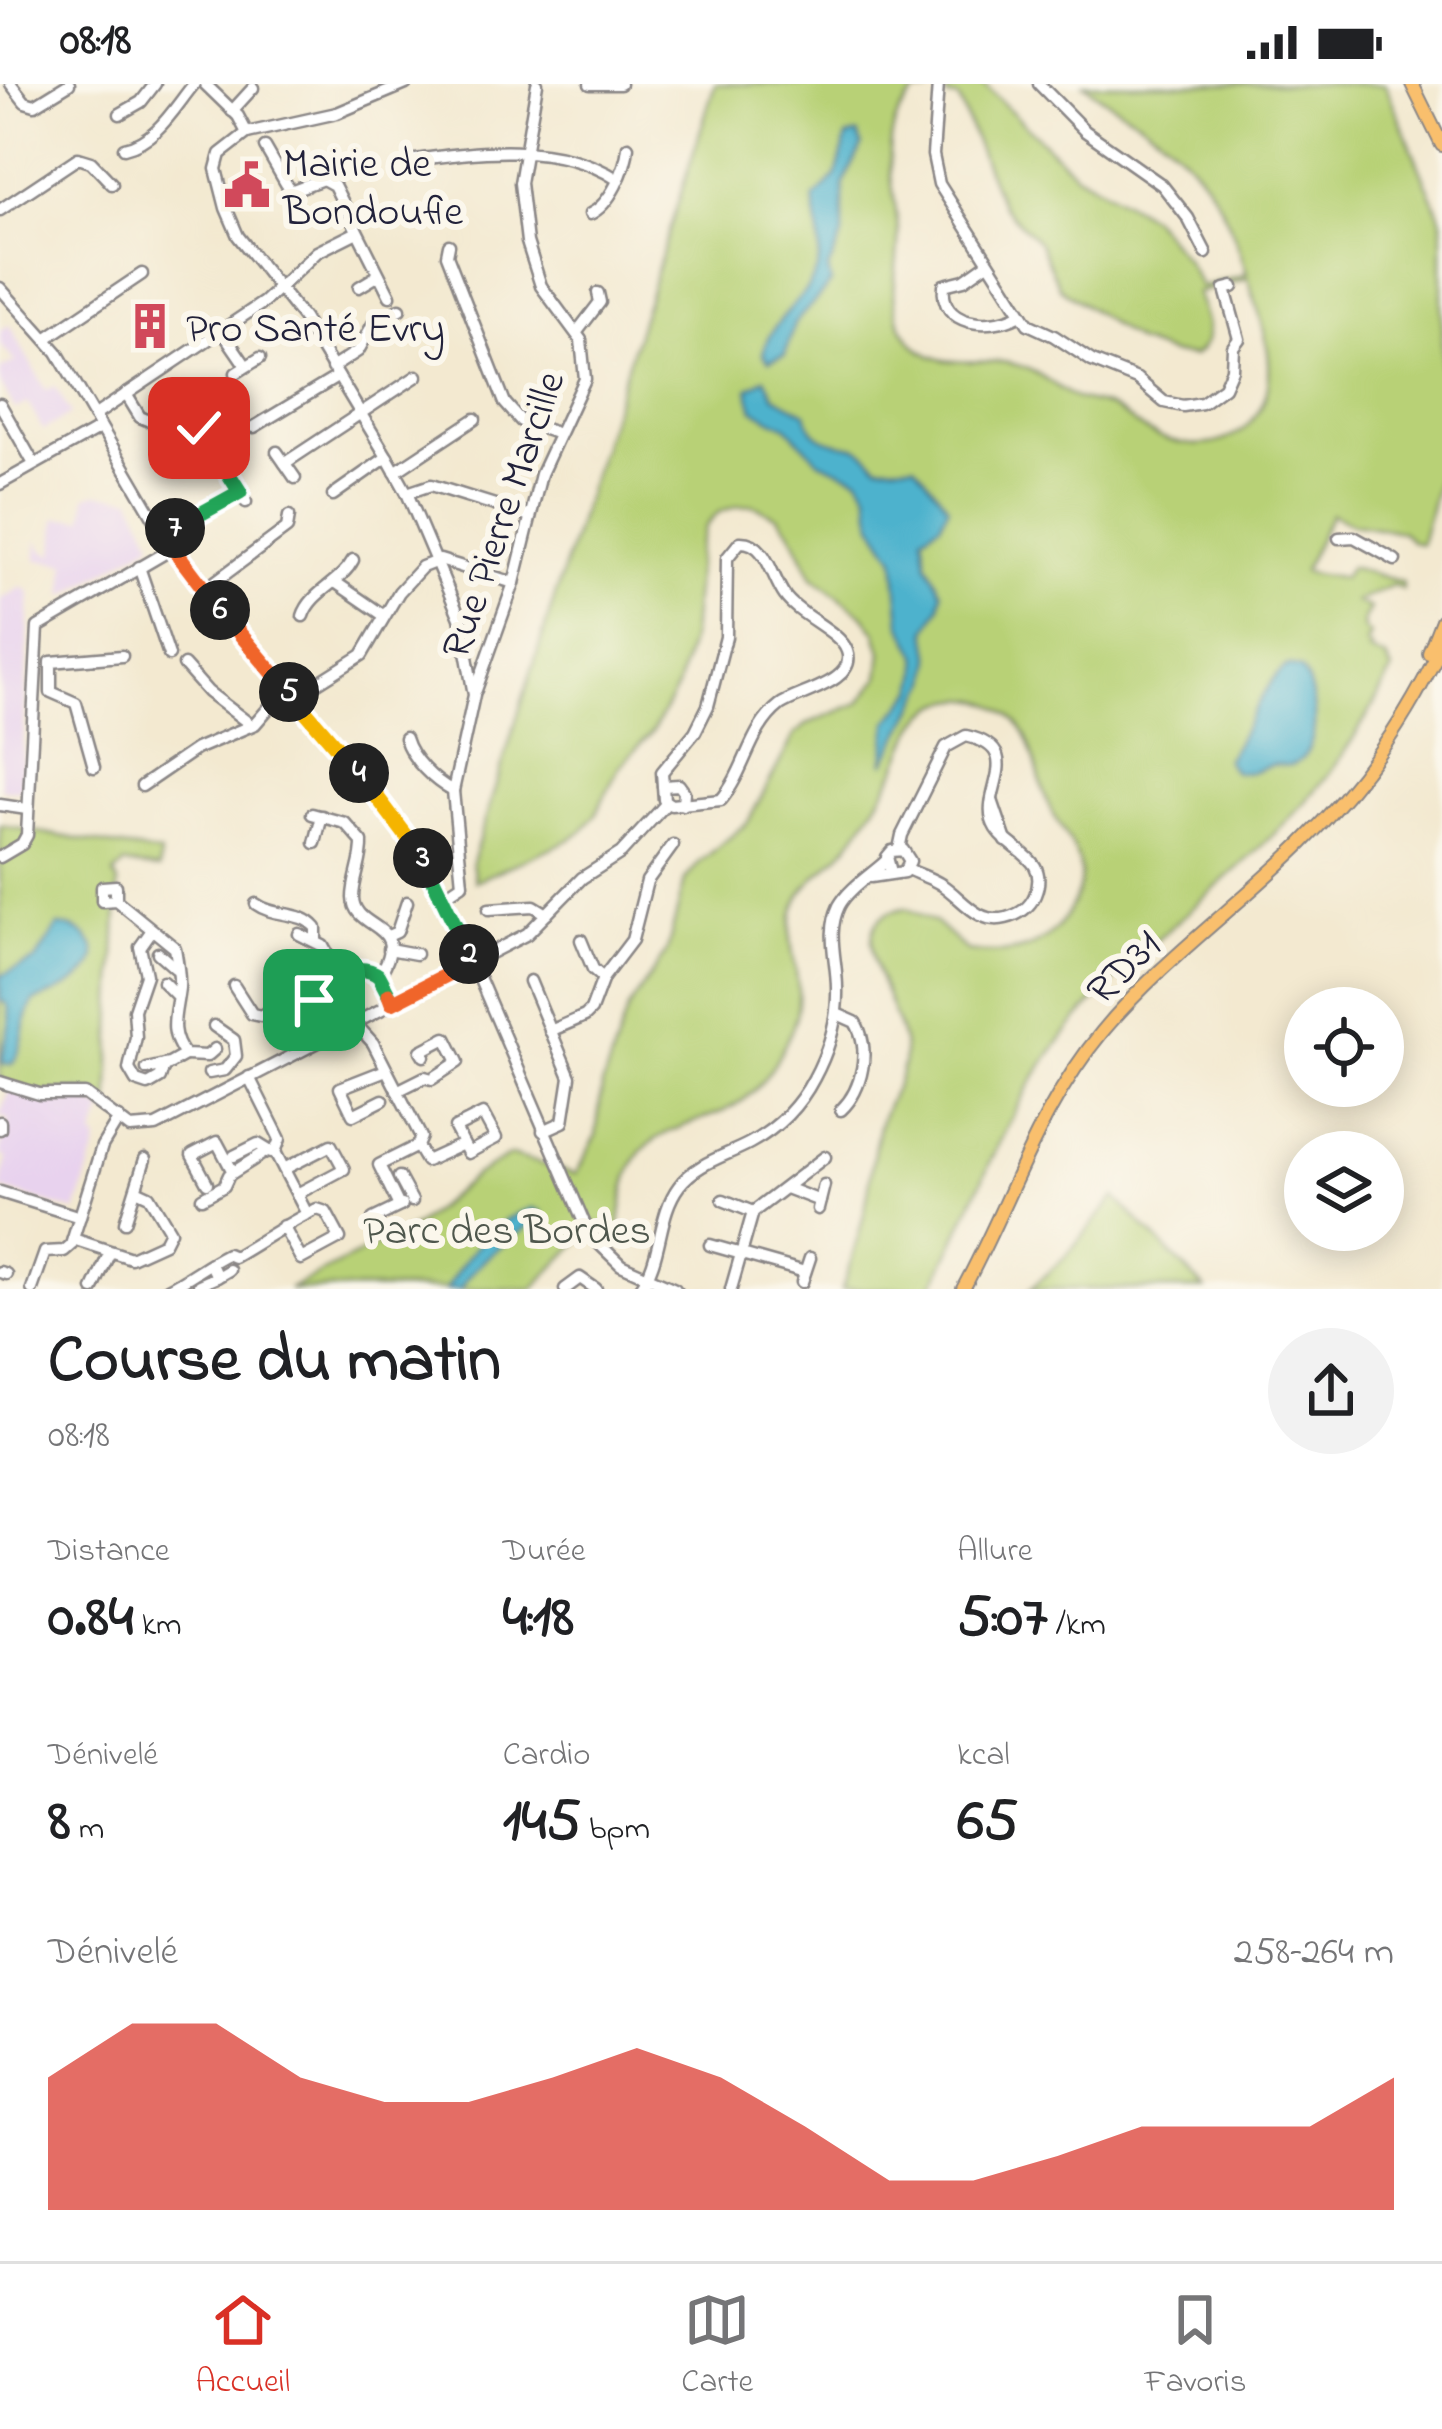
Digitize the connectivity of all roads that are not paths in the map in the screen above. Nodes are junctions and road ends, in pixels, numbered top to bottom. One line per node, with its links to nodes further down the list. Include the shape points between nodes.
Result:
1 (10, 84): 2 (street, via 35,105)
2 (68, 84)
3 (155, 84): 15 (street)
4 (194, 84): 20 (street, via 155,130)
5 (205, 84): 14 (street)
6 (406, 84): 16 (street, via 337,112)
7 (537, 84): 21 (street, Rue Pierre Marcille)
8 (590, 84): 9 (street)
9 (620, 84)
10 (1039, 84): 29 (street, via 1085,131 1162,185)
11 (1412, 84): 17 (main road)
12 (253, 88): 14 (street)
13 (938, 89): 30 (street, via 939,184)
14 (232, 111): 16 (street)
15 (120, 113)
16 (247, 133): 36 (street, via 218,157 218,182 232,224)
17 (1442, 146)
18 (265, 147): 27 (street, via 295,196 322,179 331,182)
19 (628, 147): 23 (street)
20 (124, 148)
21 (523, 154): 22 (street, via 456,153); 23 (street, via 581,163); 44 (street, Rue Pierre Marcille, via 527,242 541,286)
22 (400, 170)
23 (617, 179): 26 (street)
24 (112, 184): 25 (street, via 78,158)
25 (0, 210)
26 (590, 214)
27 (357, 232): 32 (street); 36 (street, via 317,252)
28 (449, 245): 56 (street, via 505,403 521,421)
29 (1206, 253)
30 (988, 263): 42 (street); 42 (street, via 944,285 946,305 974,323)
31 (142, 274): 45 (street)
32 (379, 275): 35 (street); 38 (street)
33 (1233, 286): 42 (street, via 1226,289 1239,339 1228,347 1232,368 1217,394 1193,406 1158,398)
34 (0, 288): 39 (street)
35 (358, 289)
36 (279, 290): 43 (street); 47 (street)
37 (598, 293): 44 (street, via 593,315)
38 (390, 296)
39 (15, 302): 40 (street); 45 (street)
40 (0, 311)
41 (399, 315): 47 (street, via 373,324)
42 (1019, 315)
43 (222, 331): 46 (street, via 241,369); 50 (street)
44 (577, 332): 56 (street, Rue Pierre Marcille, via 585,379)
45 (46, 338): 54 (street)
46 (260, 358)
47 (335, 373): 52 (street); 55 (street)
48 (417, 376): 52 (street)
49 (202, 391): 50 (street, via 152,422)
50 (126, 394): 54 (street)
51 (0, 404): 61 (street)
52 (360, 413): 59 (street); 60 (street)
53 (475, 419): 62 (street)
54 (97, 422): 61 (street); 70 (street)
55 (254, 427)
56 (559, 434): 68 (street, Rue Pierre Marcille)
57 (191, 447): 70 (street, via 202,433 243,497)
58 (277, 452): 60 (street)
59 (387, 457): 62 (street); 66 (street)
60 (285, 463): 63 (street)
61 (34, 464): 64 (street)
62 (395, 472): 65 (street)
63 (295, 478)
64 (0, 484)
65 (406, 493): 68 (street, via 431,485); 73 (street)
66 (338, 494)
67 (289, 515): 78 (street, via 287,527)
68 (530, 516): 77 (street, Rue Pierre Marcille)
69 (1341, 533): 74 (street)
70 (164, 536): 71 (street)
71 (172, 549): 75 (street); 78 (street)
72 (353, 560): 76 (street)
73 (436, 560): 77 (street); 79 (street, via 410,578); 89 (street, via 460,618)
74 (1395, 560)
75 (139, 567): 83 (street); 86 (street, via 42,622)
76 (335, 582): 79 (street); 80 (street)
77 (514, 583): 89 (street, Rue Pierre Marcille)
78 (204, 590): 88 (street)
79 (383, 615): 88 (street, via 362,655)
80 (303, 616)
81 (1442, 620): 91 (main road, RD31 / RD31)
82 (1442, 644): 91 (main road, RD31 / RD31)
83 (169, 655)
84 (122, 656): 87 (street, via 55,660)
85 (184, 665): 90 (street)
86 (33, 678): 87 (street); 100 (street)
87 (50, 679): 93 (street, via 51,692 76,703)
88 (290, 693): 90 (street); 107 (street, via 383,801)
89 (474, 695): 96 (street, Rue Pierre Marcille)
90 (251, 725): 94 (street)
91 (1390, 735): 194 (main road, RD31 / RD31, via 1317,828 1099,1035 1039,1127)
92 (405, 738): 96 (street)
93 (94, 767)
94 (142, 786)
95 (663, 786): 97 (street); 99 (street, via 679,785); 99 (street, via 665,766 695,732 716,683 728,554 751,542 790,604 844,644 848,664 841,676 797,694 767,718 722,800)
96 (453, 791): 107 (street, Rue Pierre Marcille, via 462,884)
97 (666, 804): 99 (street); 112 (street)
98 (0, 805): 100 (street)
99 (683, 805)
100 (27, 809): 104 (street, via 25,840)
101 (315, 843): 117 (street, via 317,815 358,834 354,904)
102 (674, 845): 124 (street, via 643,888 628,950)
103 (899, 849): 105 (street); 106 (street, via 909,856); 106 (street, via 951,741 973,737 996,755 994,825 1029,856 1038,882 1025,908 1005,918 975,912)
104 (0, 857)
105 (889, 866): 106 (street, via 900,874); 134 (street, via 845,898 835,917)
106 (908, 869)
107 (444, 896): 120 (street)
108 (116, 900): 113 (street)
109 (407, 902): 117 (street)
110 (256, 904): 116 (street, via 307,919)
111 (489, 909): 112 (street, via 534,906)
112 (548, 914): 120 (street)
113 (152, 930): 121 (street, via 175,948); 141 (street, via 140,947 146,975 130,1069 148,1085)
114 (299, 934): 116 (street)
115 (581, 940): 124 (street)
116 (316, 941): 122 (street)
117 (389, 943): 119 (street); 123 (street)
118 (158, 952): 121 (street)
119 (416, 954)
120 (472, 962): 132 (street); 152 (street)
121 (175, 968): 131 (street)
122 (338, 974): 123 (street, via 366,969); 129 (street)
123 (379, 976): 132 (street)
124 (602, 978): 137 (street, via 588,1014)
125 (530, 980): 137 (street)
126 (163, 982): 131 (street)
127 (288, 984): 129 (street)
128 (234, 986): 129 (street, via 261,1016)
129 (308, 988): 130 (street); 133 (street, via 323,1012)
130 (333, 995)
131 (177, 996): 139 (street, via 173,1036)
132 (392, 1003): 135 (street)
133 (346, 1008)
134 (837, 1014): 150 (street, via 855,1022 865,1045); 185 (street, via 821,1063 793,1109 677,1188)
135 (354, 1022): 143 (street); 145 (street)
136 (214, 1026): 144 (street, via 234,1040 236,1056 225,1070)
137 (550, 1031): 152 (street, via 571,1086 563,1122)
138 (215, 1049): 139 (street)
139 (191, 1056): 141 (street); 144 (street)
140 (424, 1056): 148 (street, via 446,1038 458,1062)
141 (164, 1065): 142 (street)
142 (147, 1069)
143 (386, 1070): 147 (street); 148 (street)
144 (208, 1073): 149 (street)
145 (249, 1077): 149 (street); 155 (street, via 280,1138)
146 (0, 1082): 151 (street, via 39,1094 85,1094)
147 (362, 1082): 147 (street, via 340,1088 353,1114 379,1102)
148 (397, 1091): 154 (street, via 421,1138)
149 (217, 1093): 151 (street, via 145,1129)
150 (841, 1110)
151 (115, 1116): 173 (street)
152 (543, 1132): 185 (street, via 589,1234)
153 (463, 1144): 154 (street, via 428,1162)
154 (417, 1146): 169 (street, via 379,1166)
155 (270, 1152): 156 (street, via 258,1144); 159 (street); 160 (street)
156 (234, 1156)
157 (825, 1157): 164 (street)
158 (145, 1159): 165 (street)
159 (284, 1169): 167 (street); 167 (street, via 332,1144 344,1169)
160 (233, 1172): 162 (street, via 217,1142 192,1155); 168 (street)
161 (399, 1177): 169 (street)
162 (207, 1183)
163 (824, 1185): 164 (street, via 819,1205)
164 (786, 1188): 171 (street)
165 (136, 1190): 175 (street); 179 (street, via 153,1201 170,1235 137,1258)
166 (0, 1192): 173 (street)
167 (297, 1194): 172 (street)
168 (202, 1198)
169 (403, 1199): 174 (street)
170 (724, 1200): 171 (street)
171 (753, 1212): 180 (street)
172 (307, 1214): 176 (street); 176 (street, via 323,1210 340,1238 301,1258)
173 (80, 1217): 177 (street)
174 (373, 1219)
175 (125, 1222)
176 (283, 1226): 182 (street)
177 (74, 1239): 179 (street); 188 (street, via 64,1251 45,1252)
178 (710, 1245): 180 (street)
179 (110, 1252): 187 (street)
180 (742, 1252): 181 (street, via 804,1277); 193 (street)
181 (810, 1258)
182 (211, 1264): 184 (street); 189 (street)
183 (229, 1270): 184 (street)
184 (217, 1276): 186 (street)
185 (643, 1284): 192 (street)
186 (199, 1285)
187 (92, 1288)
188 (32, 1289)
189 (168, 1289)
190 (565, 1289): 191 (street, via 580,1278)
191 (596, 1289)
192 (675, 1289)
193 (731, 1289)
194 (964, 1289)

